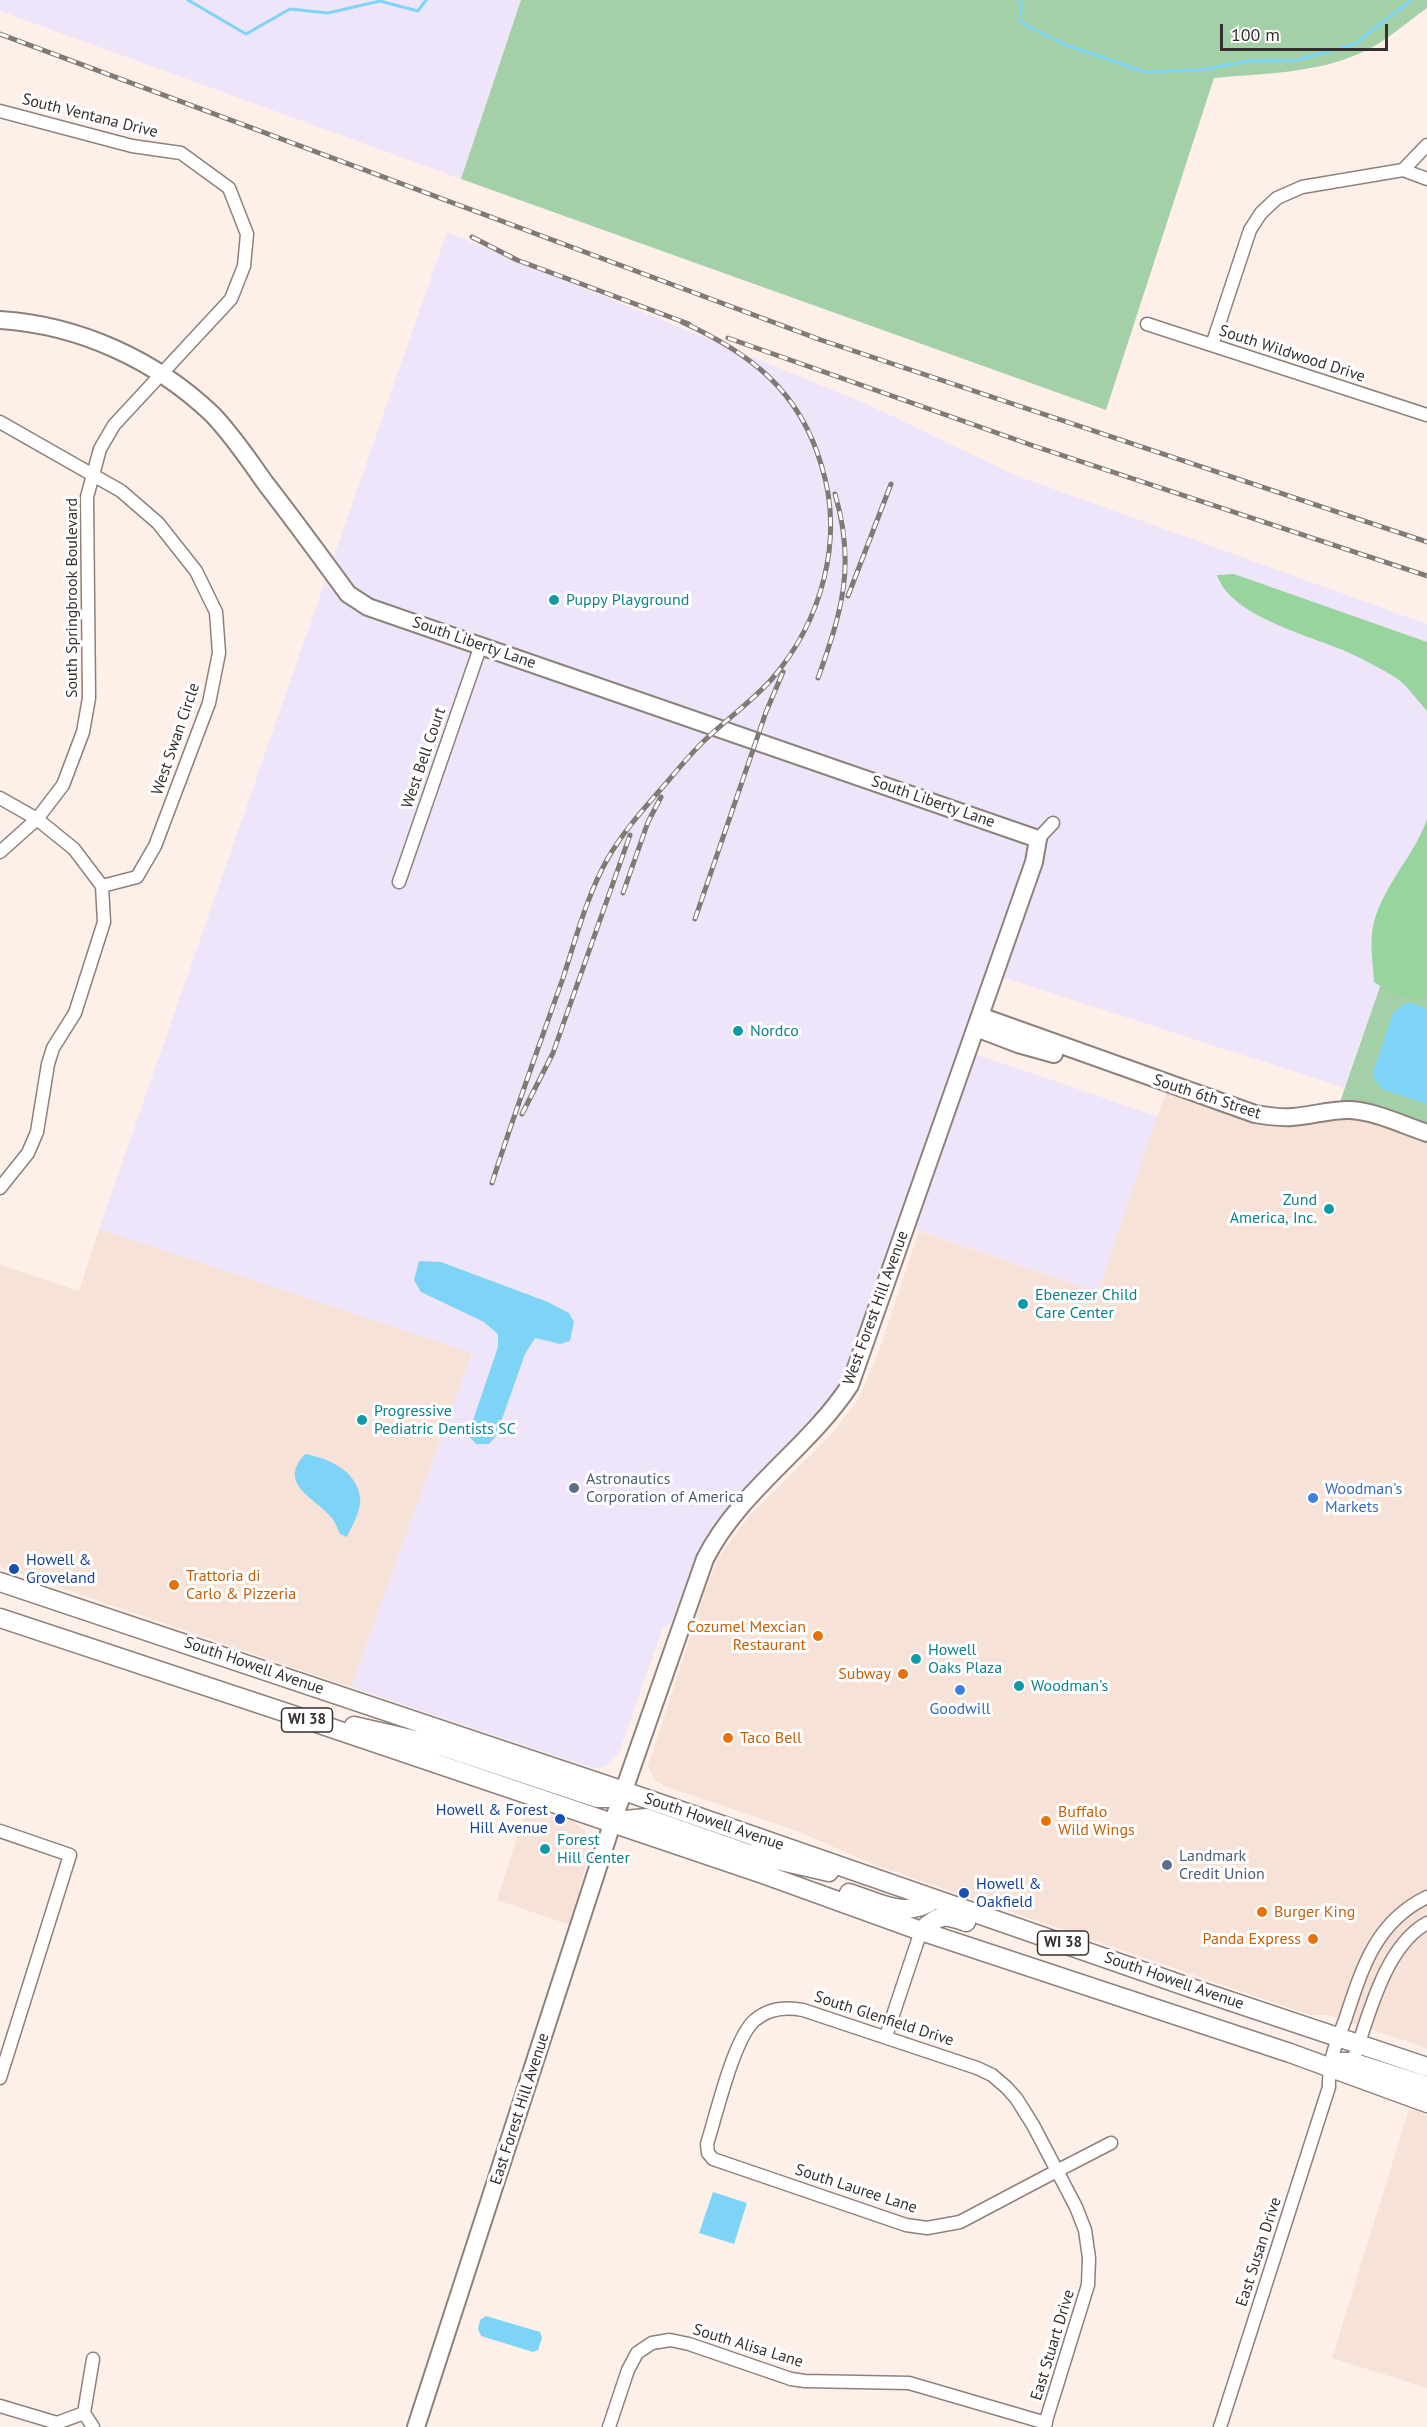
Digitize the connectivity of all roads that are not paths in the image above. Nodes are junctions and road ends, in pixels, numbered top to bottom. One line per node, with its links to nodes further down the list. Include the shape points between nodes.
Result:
1 (0, 111): 8 (street, South Ventana Drive, via 132,146 181,153 230,188 247,234 244,266 231,299)
2 (1427, 145): 3 (street)
3 (1403, 170): 4 (street); 7 (street, via 1302,187 1269,205 1250,230)
4 (1427, 179)
5 (0, 320): 8 (street, South Liberty Lane, via 66,330 108,345)
6 (1147, 324): 7 (street, South Wildwood Drive)
7 (1212, 345): 9 (street, South Wildwood Drive)
8 (161, 375): 11 (street, South Springbrook Boulevard, via 114,425); 12 (street, South Liberty Lane, via 195,399 227,430 348,594 368,607)
9 (1426, 412)
10 (0, 422): 11 (street, West Swan Circle)
11 (92, 473): 14 (street, South Springbrook Boulevard, via 87,497 90,698 83,732 63,785); 19 (street, West Swan Circle, via 121,491 158,523 196,571 216,612 219,653 209,703 155,846 137,876)
12 (481, 645): 16 (street, South Liberty Lane); 18 (street, West Bell Court)
13 (0, 798): 14 (street)
14 (37, 819): 17 (street, South Springbrook Boulevard); 19 (street, via 74,849)
15 (1053, 823): 16 (street)
16 (1038, 839): 20 (street, West Forest Hill Avenue, via 1034,862)
17 (0, 852)
18 (399, 882)
19 (102, 886): 22 (street, via 105,922 75,1013 53,1048 37,1132 28,1153)
20 (978, 1022): 21 (street, South 6th Street, via 1018,1044 1053,1054 1094,1058 1255,1114 1275,1118 1352,1110); 26 (street, West Forest Hill Avenue, via 850,1385 834,1409 713,1543)
21 (1427, 1133)
22 (0, 1188)
23 (0, 1582): 26 (main road, South Howell Avenue / WI 38)
24 (0, 1618): 25 (main road, South Howell Avenue / WI 38)
25 (287, 1713): 26 (main road, via 441,1746 597,1798 611,1798); 27 (main road, South Howell Avenue / WI 38)
26 (624, 1791): 27 (street, East Forest Hill Avenue); 30 (main road, South Howell Avenue / WI 38)
27 (612, 1824): 29 (main road, South Howell Avenue / WI 38); 30 (main road, via 646,1818 757,1855); 54 (street, East Forest Hill Avenue)
28 (0, 1831): 42 (street, via 70,1855)
29 (762, 1875): 32 (main road, via 839,1889 905,1911); 34 (main road, South Howell Avenue / WI 38)
30 (886, 1882): 32 (main road, South Howell Avenue / WI 38)
31 (1427, 1898): 37 (street, via 1409,1906 1371,1948)
32 (934, 1899): 35 (main road, South Howell Avenue / WI 38)
33 (1427, 1923): 38 (street, via 1408,1937 1387,1967)
34 (921, 1931): 35 (main road, via 932,1920 948,1916 1008,1936); 36 (street); 39 (main road, South Howell Avenue / WI 38)
35 (1062, 1942): 37 (main road, South Howell Avenue / WI 38)
36 (886, 2036): 47 (street, South Glenfield Drive, via 790,2008 757,2018 741,2041 732,2064 707,2144); 48 (street, South Glenfield Drive, via 992,2075 1016,2098)
37 (1339, 2037): 38 (main road, South Howell Avenue / WI 38); 39 (street)
38 (1359, 2043): 40 (main road, South Howell Avenue / WI 38); 41 (street)
39 (1328, 2067): 41 (main road, via 1340,2062); 43 (street, East Susan Drive)
40 (1427, 2067)
41 (1350, 2068): 43 (street); 44 (main road); 45 (main road)
42 (0, 2078)
43 (1329, 2086): 56 (street, East Susan Drive)
44 (1427, 2086)
45 (1427, 2103)
46 (1112, 2143): 48 (street, South Lauree Lane)
47 (708, 2153): 48 (street, South Lauree Lane, via 713,2159 786,2184 906,2225 927,2228 960,2222)
48 (1058, 2170): 52 (street, East Stuart Drive, via 1085,2230 1089,2285)
49 (93, 2359): 51 (street)
50 (0, 2406): 51 (street, via 57,2423)
51 (84, 2413): 53 (street)
52 (1045, 2425): 55 (street, South Alisa Lane, via 918,2384 791,2379 670,2340 652,2343 637,2353)
53 (93, 2427)
54 (417, 2427)
55 (609, 2427)
56 (1220, 2427)

